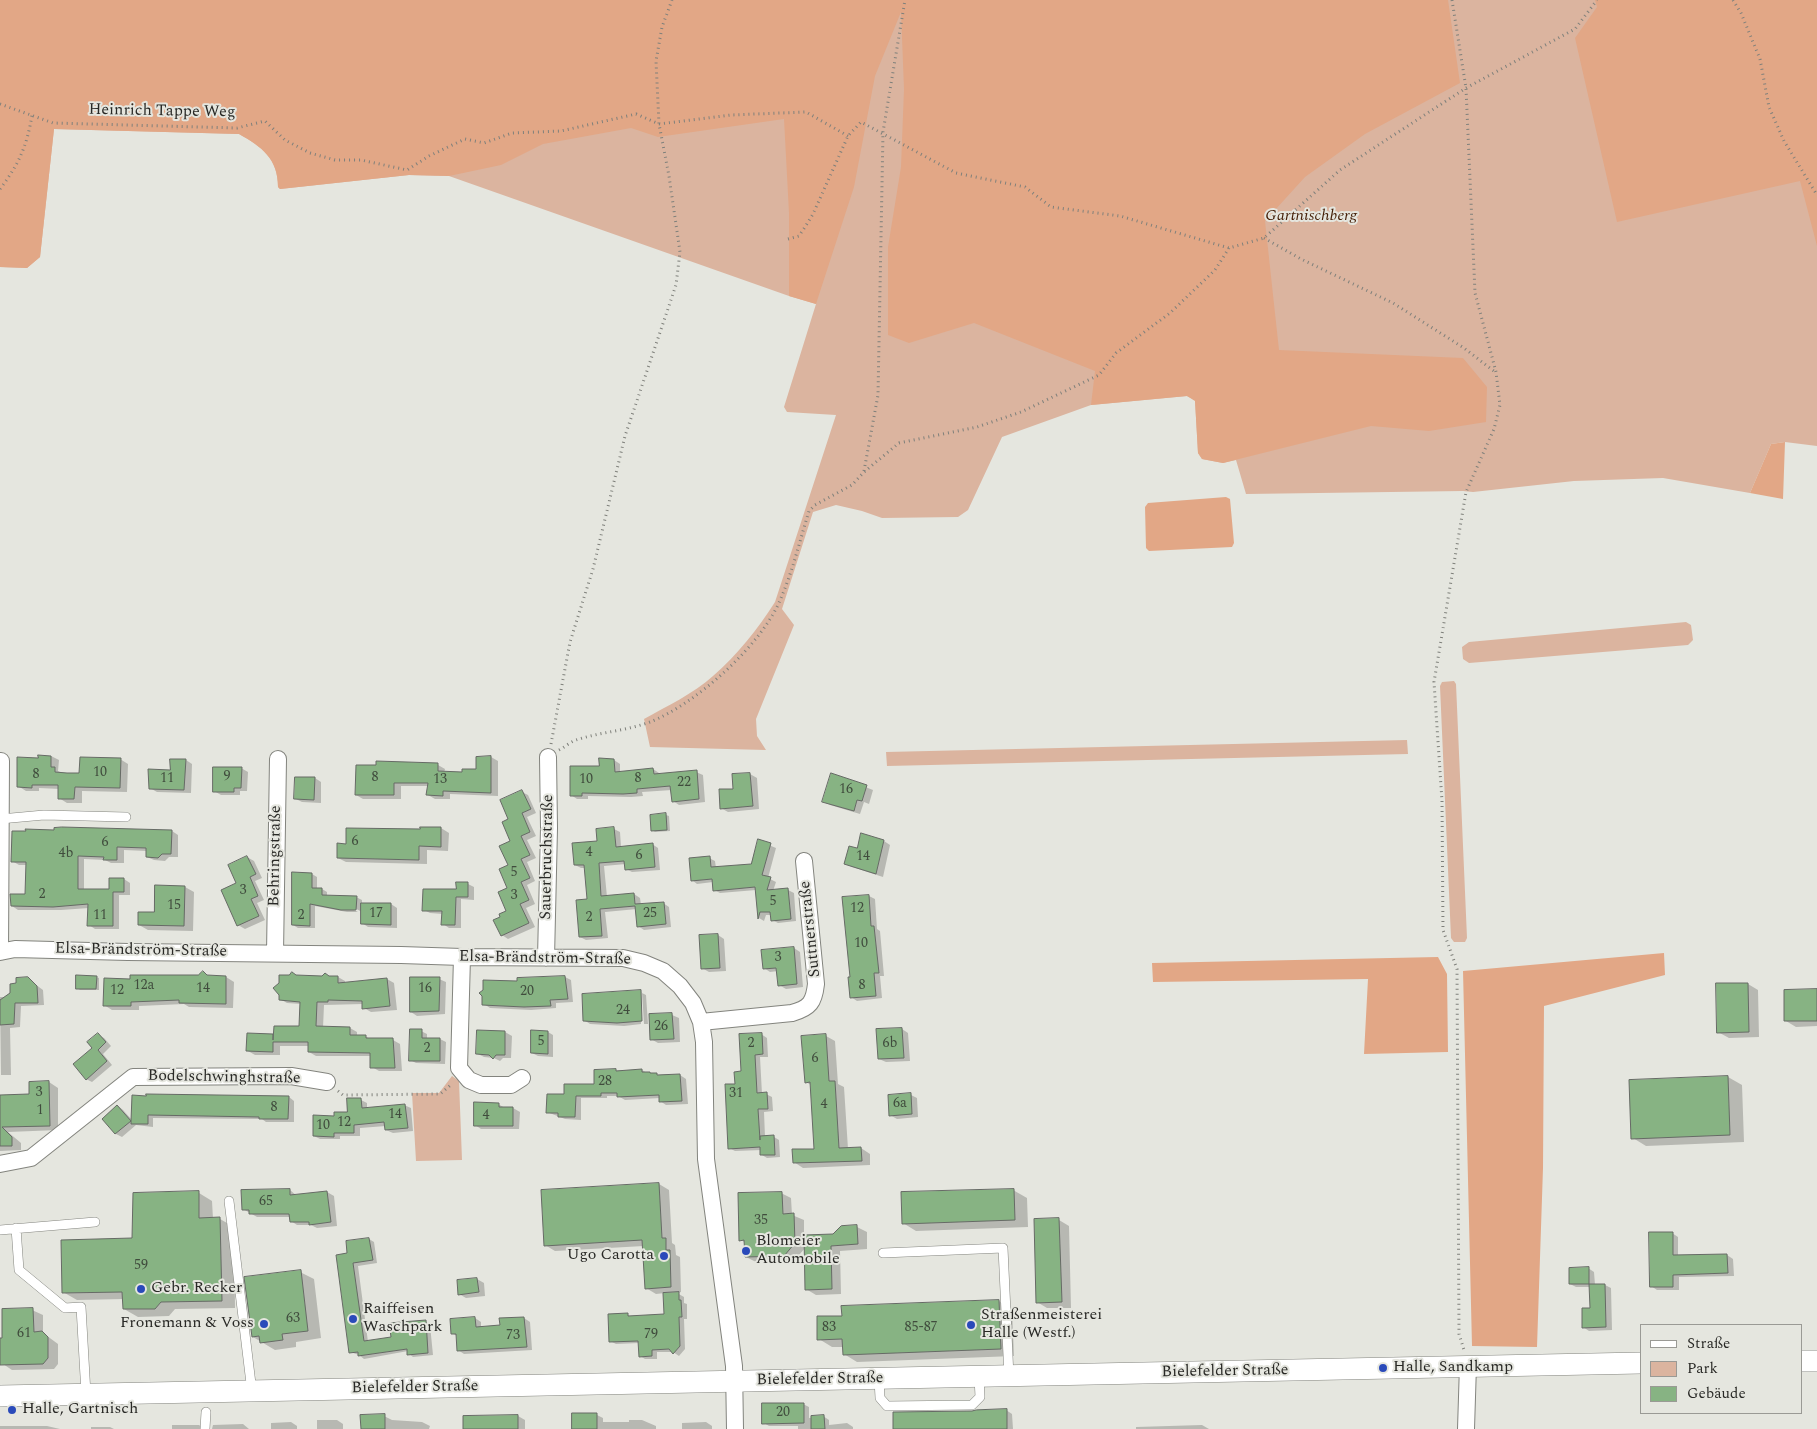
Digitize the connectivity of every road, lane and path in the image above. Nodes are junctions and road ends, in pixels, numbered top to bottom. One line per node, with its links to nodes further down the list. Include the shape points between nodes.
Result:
1 (672, 0): 9 (path, via 662,27 656,60)
2 (905, 0): 10 (path)
3 (1452, 0): 6 (path)
4 (1597, 0): 6 (path, via 1575,29)
5 (1733, 0): 13 (path, via 1760,59 1769,107 1784,141)
6 (1466, 88): 14 (path, via 1340,170); 17 (path, via 1475,293)
7 (0, 104): 8 (path, Heinrich Tappe Weg)
8 (32, 115): 9 (path, Heinrich Tappe Weg, via 53,122 237,128 265,121 285,140 310,153 335,160 362,160 407,170 464,140 484,144 512,133 561,130 636,114); 12 (path, via 15,170)
9 (659, 124): 11 (path, via 731,115 806,112); 19 (path, via 680,252 676,285 625,436 593,569 570,642)
10 (883, 132): 11 (path, via 861,122); 16 (path, via 956,173 1025,187 1051,207 1120,216); 18 (path, via 878,395)
11 (848, 136): 15 (path, via 805,227 799,236)
12 (0, 189)
13 (1817, 195)
14 (1264, 238): 16 (path); 17 (path, via 1393,303)
15 (788, 239)
16 (1229, 248): 18 (path, via 1215,270 1170,312 1116,353 1099,375 1021,412 977,427 899,443)
17 (1496, 372): 42 (path, via 1500,404 1494,429 1466,492 1434,682 1442,801 1443,930 1456,969 1460,1334)
18 (864, 472): 19 (path, via 852,485 809,511 781,599 769,620 732,665 684,705 650,722 574,741)
19 (548, 757): 28 (street, Sauerbruchstraße)
20 (278, 759): 26 (street, Behringstraße)
21 (1, 761): 23 (street)
22 (126, 817): 23 (lane, via 44,815)
23 (0, 819): 25 (street)
24 (804, 861): 29 (street, Suttnerstraße, via 816,984 811,1004 792,1013)
25 (0, 952): 26 (street, Elsa-Brändström-Straße, via 15,949)
26 (275, 953): 27 (street, Elsa-Brändström-Straße)
27 (462, 957): 28 (street, Elsa-Brändström-Straße); 30 (street, via 459,1068)
28 (546, 958): 29 (street, Elsa-Brändström-Straße, via 623,958 644,962 663,971 680,986)
29 (702, 1022): 44 (street, Elsa-Brändström-Straße, via 706,1158)
30 (464, 1074): 31 (street, via 481,1085 511,1085); 32 (path, via 440,1094 343,1095)
31 (522, 1078)
32 (327, 1082): 33 (street, Bodelschwinghstraße, via 291,1076 133,1077 31,1158)
33 (0, 1164)
34 (229, 1202): 45 (lane)
35 (95, 1222): 36 (lane)
36 (16, 1228): 37 (lane); 46 (lane, via 19,1270 65,1308 80,1307)
37 (0, 1230)
38 (883, 1253): 43 (lane, via 1003,1248)
39 (1802, 1361): 40 (street)
40 (1817, 1361)
41 (1640, 1363): 42 (street, Bielefelder Straße)
42 (1468, 1366): 43 (street, Bielefelder Straße); 51 (street)
43 (1009, 1377): 44 (street, Bielefelder Straße)
44 (736, 1381): 45 (street, Bielefelder Straße); 50 (street, Elsa-Brändström-Straße)
45 (252, 1392): 46 (street, Bielefelder Straße)
46 (86, 1394): 47 (street, Bielefelder Straße)
47 (0, 1396)
48 (206, 1412): 49 (lane)
49 (205, 1429)
50 (735, 1429)
51 (1466, 1429)

